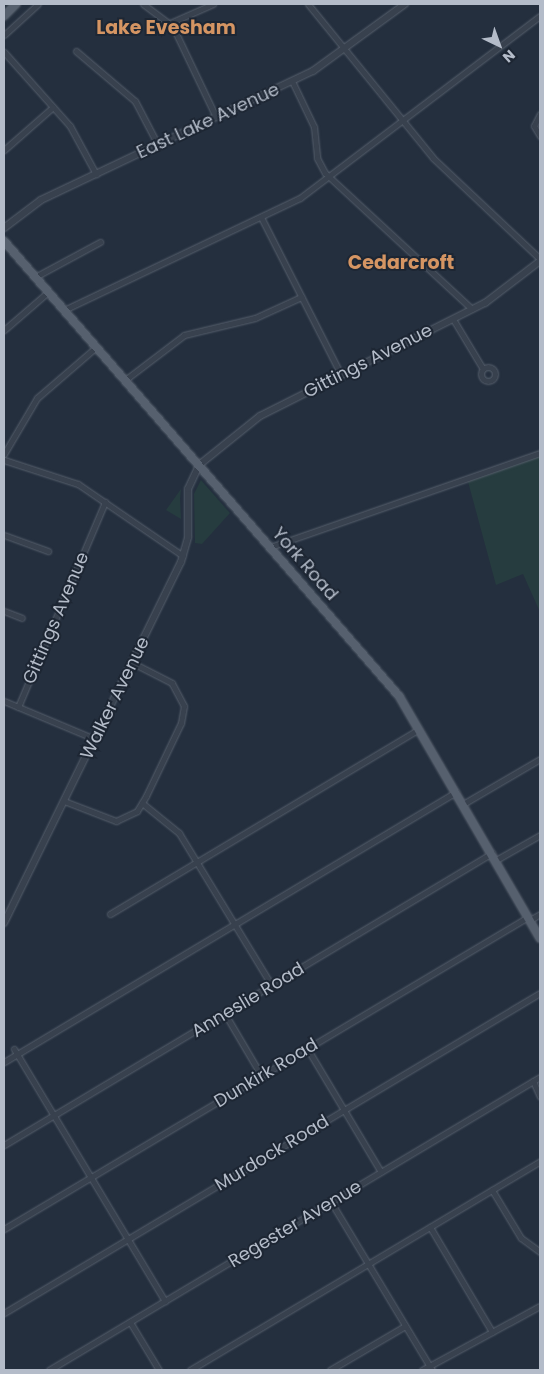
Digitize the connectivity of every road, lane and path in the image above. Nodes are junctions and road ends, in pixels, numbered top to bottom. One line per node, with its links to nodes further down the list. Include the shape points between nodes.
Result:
1 (16, 4): 7 (main road)
2 (38, 4): 10 (street)
3 (143, 4): 9 (street)
4 (213, 4): 9 (street)
5 (308, 4): 11 (street)
6 (405, 4): 11 (street, East Lake Avenue)
7 (4, 16)
8 (540, 16): 18 (street)
9 (170, 23): 17 (street)
10 (4, 35)
11 (348, 48): 14 (street, East Lake Avenue); 18 (street)
12 (76, 51): 20 (street, via 131,97)
13 (4, 52): 15 (street)
14 (292, 81): 17 (street, East Lake Avenue); 23 (street, via 315,131 319,164)
15 (53, 106): 21 (street); 22 (street, via 76,134)
16 (540, 114): 19 (street, via 534,126)
17 (216, 117): 20 (street, East Lake Avenue)
18 (403, 121): 23 (street); 28 (street, via 439,165)
19 (540, 136)
20 (158, 145): 22 (street, East Lake Avenue)
21 (4, 150)
22 (96, 174): 25 (street, East Lake Avenue, via 41,200)
23 (329, 177): 24 (street, via 300,198); 33 (street)
24 (261, 217): 31 (street); 32 (street)
25 (4, 228)
26 (4, 241): 29 (main road, York Road)
27 (100, 242): 29 (street)
28 (540, 260): 33 (street, Gittings Avenue)
29 (35, 277): 30 (main road, York Road)
30 (48, 292): 32 (main road, York Road); 35 (street)
31 (301, 297): 38 (street); 39 (street, via 255,318 184,335)
32 (64, 310): 36 (main road, York Road)
33 (472, 310): 34 (street, Gittings Avenue)
34 (453, 319): 37 (street); 38 (street, Gittings Avenue)
35 (4, 330)
36 (96, 347): 39 (main road, York Road); 41 (street, via 38,398)
37 (483, 369)
38 (341, 375): 43 (street, Gittings Avenue, via 249,422)
39 (124, 380): 43 (main road, York Road)
40 (540, 453): 46 (street)
41 (4, 454)
42 (4, 460): 44 (street, via 68,479)
43 (199, 465): 46 (main road, York Road); 48 (street, Walker Avenue, via 188,489)
44 (105, 502): 48 (street); 53 (street, Gittings Avenue)
45 (4, 535): 47 (street)
46 (270, 547): 54 (main road, York Road, via 397,693)
47 (48, 551)
48 (183, 556): 51 (street, Walker Avenue)
49 (4, 611): 50 (street)
50 (22, 618)
51 (133, 663): 55 (street, Walker Avenue); 59 (street, via 172,683 184,706 180,723)
52 (4, 701): 53 (street)
53 (18, 707): 55 (street)
54 (420, 729): 57 (main road, York Road); 63 (street)
55 (95, 739): 58 (street, Walker Avenue)
56 (540, 759): 60 (street)
57 (456, 792): 60 (main road, York Road); 68 (street)
58 (64, 801): 59 (street, via 116,821 131,816); 67 (street, Walker Avenue)
59 (142, 804): 63 (street, via 173,826)
60 (463, 804): 62 (main road, York Road)
61 (540, 835): 62 (street, Anneslie Road)
62 (494, 857): 66 (main road, York Road); 70 (street, Anneslie Road)
63 (197, 863): 64 (street); 68 (street)
64 (110, 914)
65 (540, 914): 66 (street, Dunkirk Road)
66 (529, 918): 69 (main road, York Road); 73 (street, Dunkirk Road)
67 (4, 923)
68 (234, 924): 70 (street); 74 (street)
69 (540, 938)
70 (272, 986): 72 (street, Anneslie Road)
71 (540, 993): 80 (street, Murdock Road)
72 (224, 1014): 76 (street); 81 (street, Anneslie Road)
73 (307, 1048): 76 (street, Dunkirk Road); 80 (street)
74 (16, 1051): 75 (street); 81 (street)
75 (4, 1062)
76 (262, 1075): 85 (street, Dunkirk Road)
77 (540, 1077): 78 (street, Regester Avenue)
78 (533, 1081): 79 (street); 84 (street, Regester Avenue)
79 (540, 1097)
80 (344, 1110): 84 (street); 90 (street, Murdock Road)
81 (54, 1115): 82 (street, Anneslie Road); 85 (street)
82 (4, 1145)
83 (540, 1161): 86 (street)
84 (381, 1172): 87 (street, Regester Avenue)
85 (91, 1177): 89 (street, Dunkirk Road); 90 (street)
86 (492, 1190): 88 (street); 91 (street, via 521,1238)
87 (331, 1202): 92 (street); 93 (street, Regester Avenue)
88 (430, 1227): 92 (street); 98 (street)
89 (4, 1229)
90 (128, 1239): 93 (street); 95 (street, Murdock Road)
91 (540, 1252)
92 (368, 1264): 97 (street); 102 (street)
93 (165, 1301): 96 (street, Regester Avenue)
94 (540, 1306): 98 (street)
95 (4, 1313)
96 (130, 1322): 100 (street, Regester Avenue); 101 (street)
97 (405, 1326): 99 (street); 103 (street)
98 (492, 1332): 99 (street)
99 (430, 1368): 104 (street)
100 (49, 1370)
101 (160, 1370)
102 (190, 1370)
103 (330, 1370)
104 (422, 1370)

